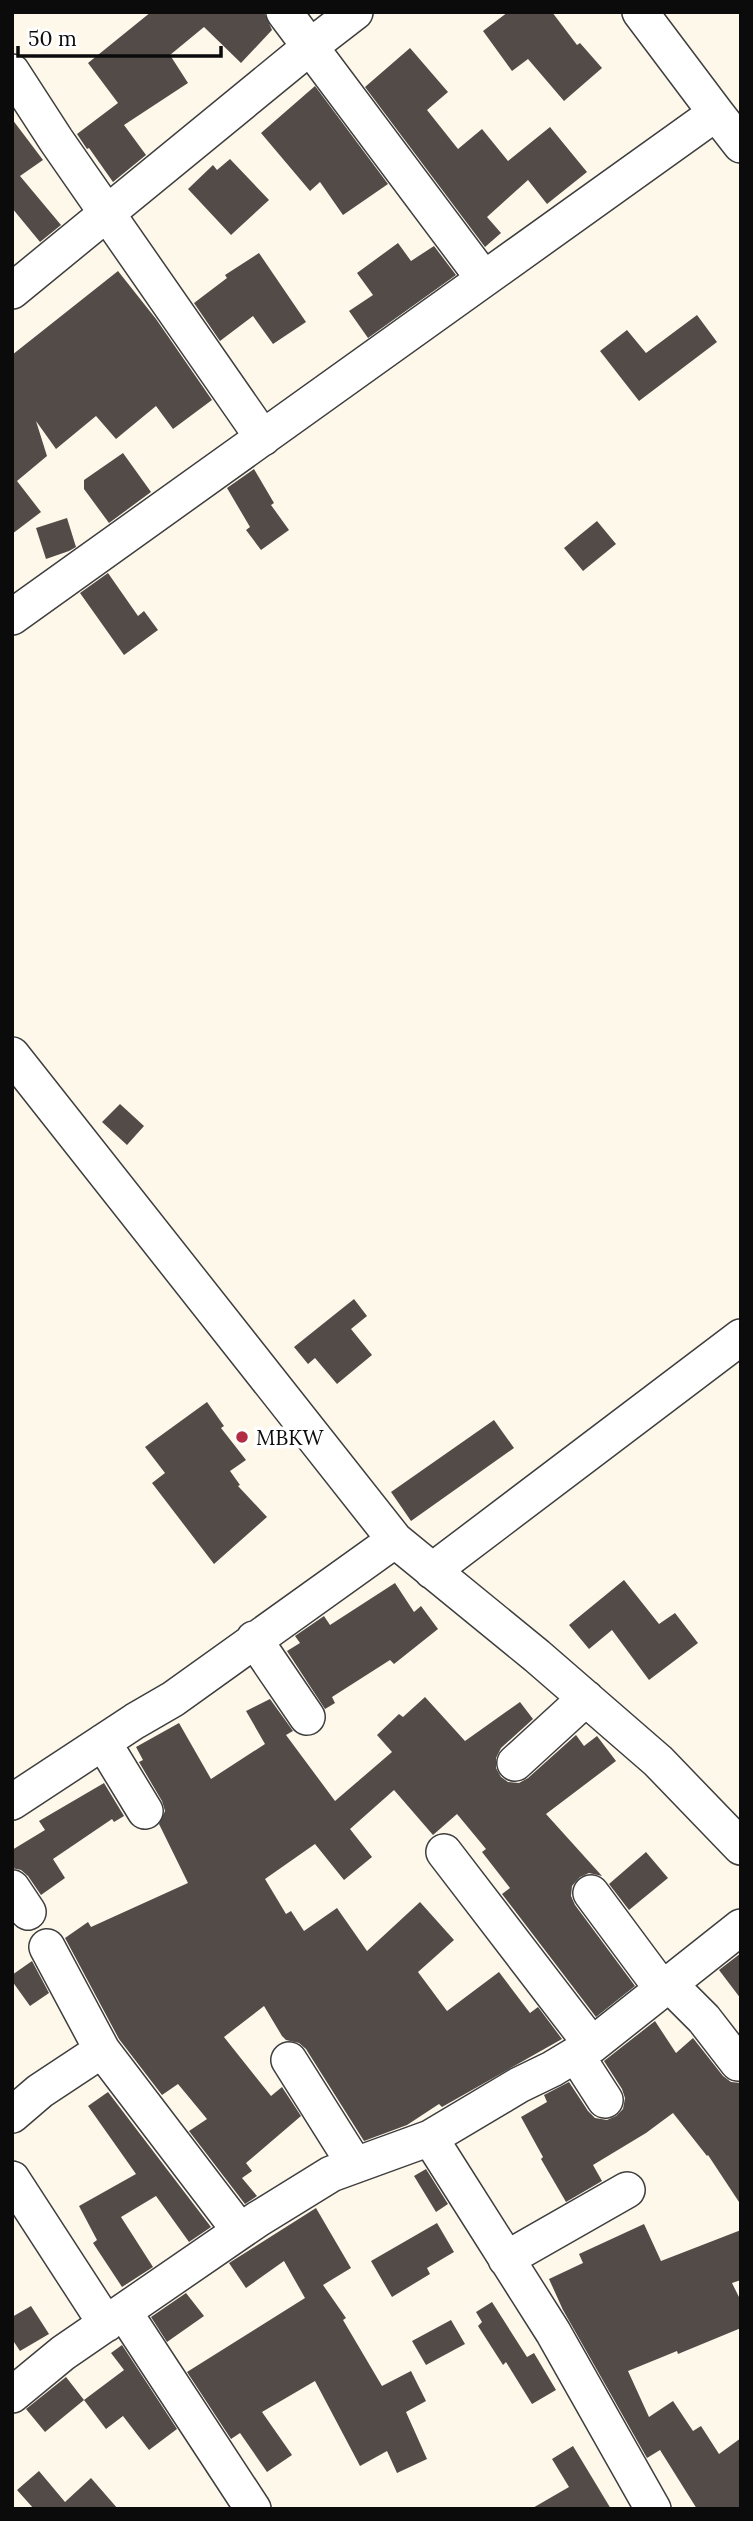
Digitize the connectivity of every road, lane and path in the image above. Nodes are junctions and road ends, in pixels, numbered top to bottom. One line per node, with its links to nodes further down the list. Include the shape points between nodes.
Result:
1 (284, 12): 4 (street)
2 (355, 12): 4 (street)
3 (640, 12): 6 (street)
4 (311, 46): 8 (street); 9 (street)
5 (12, 72): 8 (street)
6 (716, 113): 7 (street); 9 (street)
7 (741, 145)
8 (107, 214): 10 (street); 11 (street)
9 (484, 279): 11 (street)
10 (12, 291)
11 (263, 438): 12 (street)
12 (12, 617)
13 (12, 1055): 15 (street)
14 (741, 1337): 16 (street)
15 (396, 1540): 16 (street); 17 (street)
16 (432, 1571): 18 (street)
17 (254, 1639): 19 (street); 20 (street, via 173,1699)
18 (586, 1698): 21 (street); 24 (street, via 658,1761)
19 (307, 1717)
20 (103, 1742): 22 (street); 23 (street)
21 (515, 1763)
22 (12, 1802)
23 (145, 1811)
24 (741, 1847)
25 (444, 1852): 31 (street)
26 (591, 1893): 29 (street)
27 (741, 1927): 29 (street)
28 (47, 1947): 30 (street)
29 (666, 1987): 31 (street); 33 (street, via 704,2019)
30 (102, 2050): 35 (street); 40 (street)
31 (584, 2050): 34 (street); 36 (street)
32 (289, 2060): 37 (street)
33 (738, 2063)
34 (605, 2100)
35 (12, 2115)
36 (430, 2138): 37 (street); 41 (street)
37 (355, 2165): 40 (street, via 331,2174)
38 (12, 2179): 42 (street)
39 (627, 2190): 41 (street)
40 (240, 2231): 42 (street)
41 (506, 2259): 45 (street, via 553,2332)
42 (115, 2318): 43 (street); 44 (street)
43 (12, 2395)
44 (253, 2509)
45 (653, 2509)

